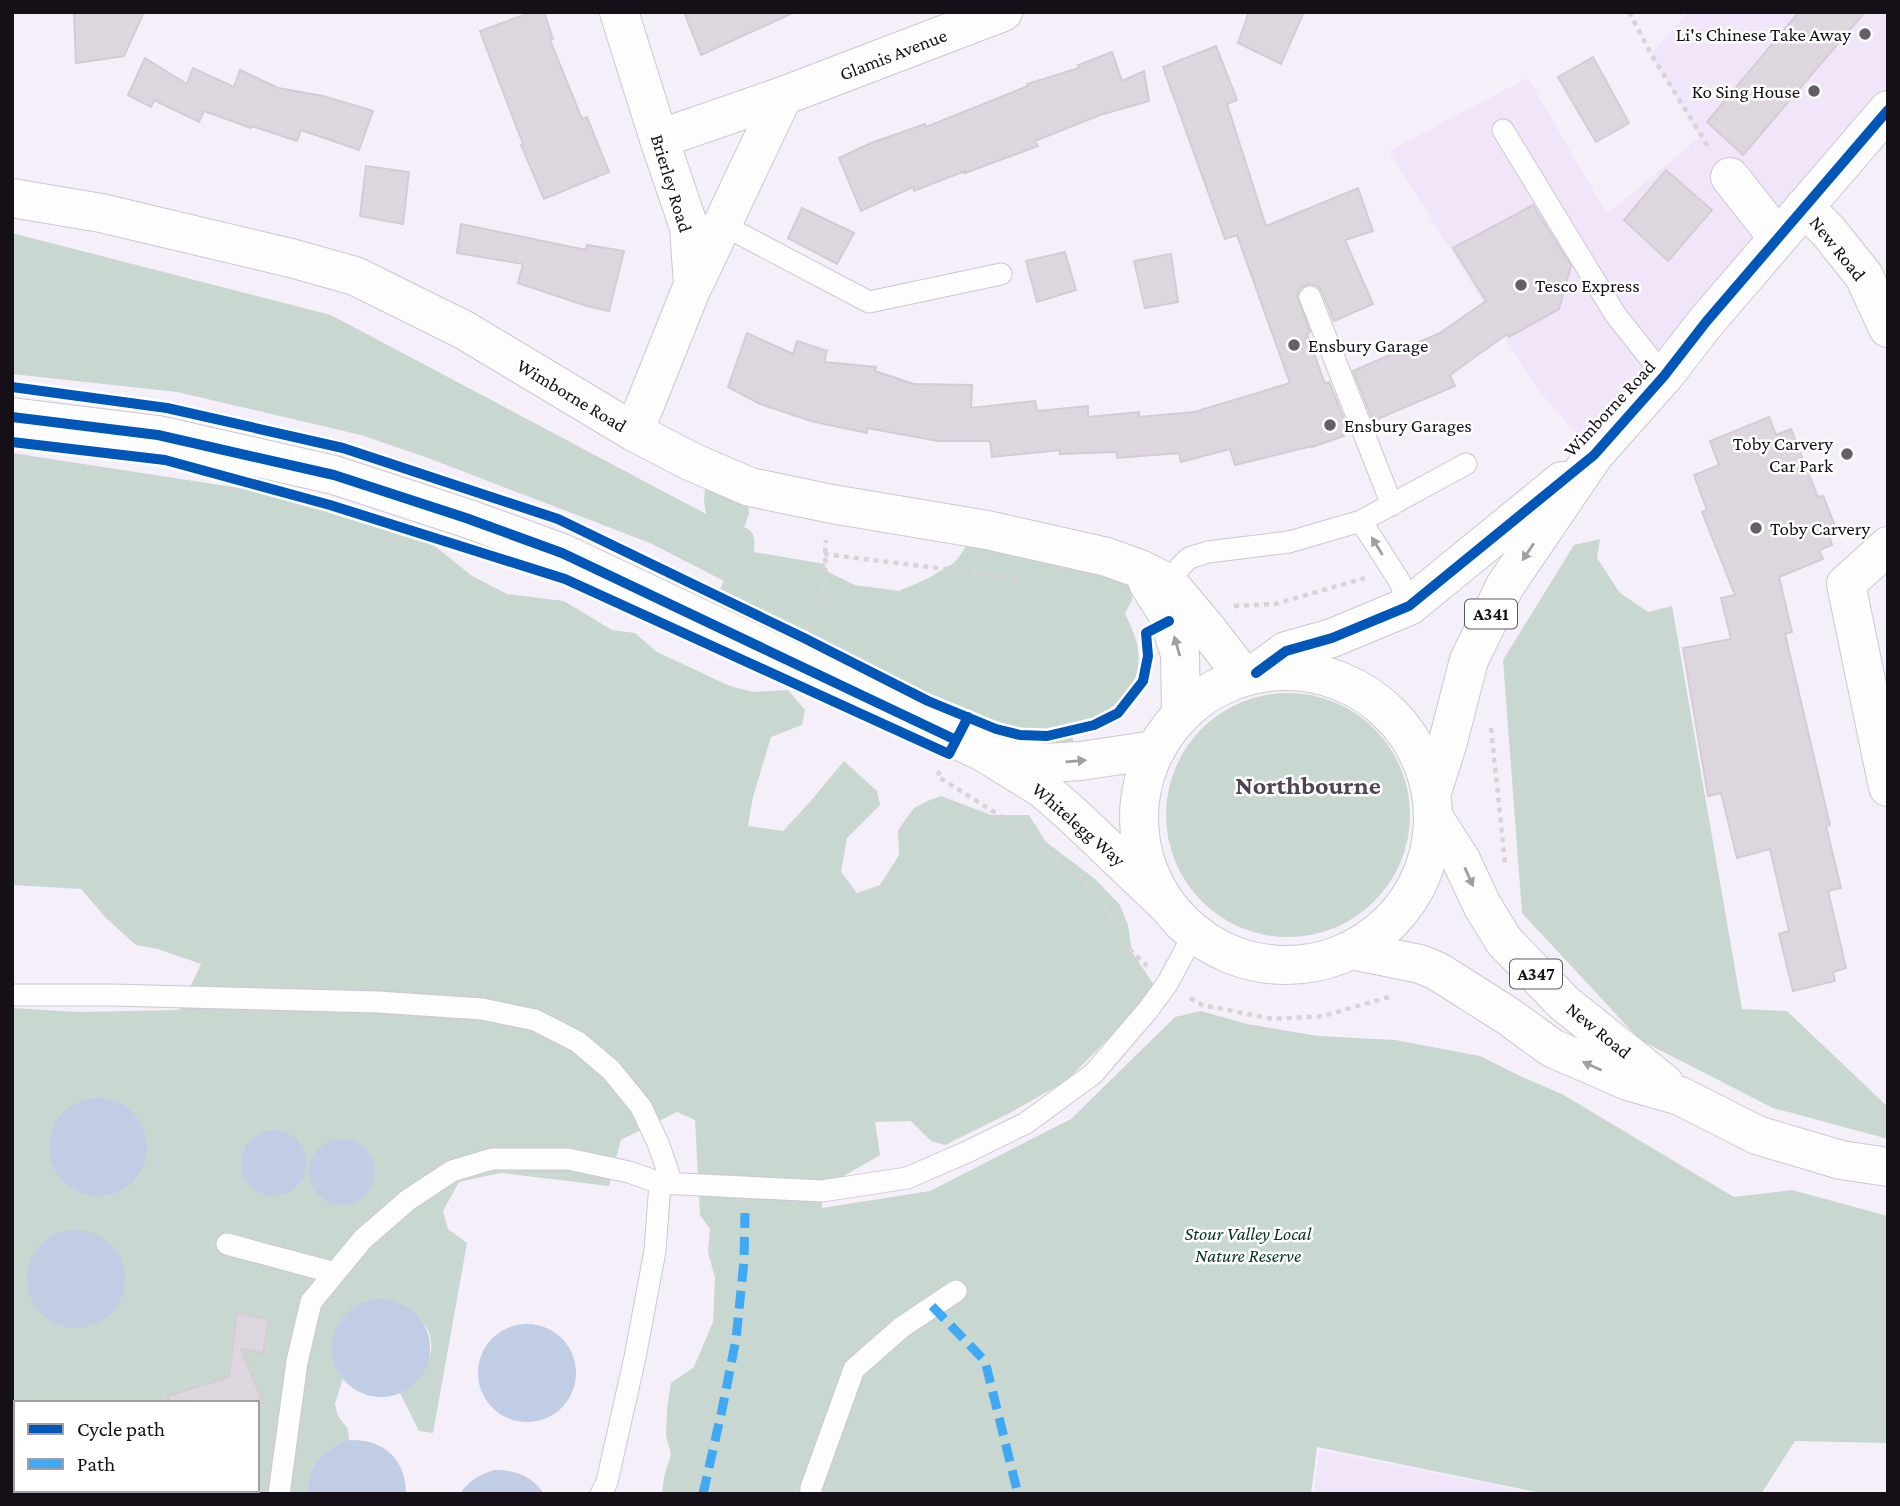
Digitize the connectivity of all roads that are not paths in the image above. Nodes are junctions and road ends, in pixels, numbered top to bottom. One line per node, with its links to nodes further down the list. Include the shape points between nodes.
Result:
1 (619, 12): 6 (main road, Brierley Road)
2 (1003, 12): 3 (main road, Glamis Avenue)
3 (783, 96): 6 (main road, Glamis Avenue); 10 (main road)
4 (1888, 110): 9 (main road, Wimborne Road / A341)
5 (1503, 130): 16 (lane, via 1615,314)
6 (659, 139): 13 (main road, Brierley Road, via 689,227)
7 (1730, 177): 11 (main road)
8 (12, 198): 18 (main road, Wimborne Road, via 101,214 355,276 464,330)
9 (1804, 207): 11 (main road, Wimborne Road / A341); 15 (main road, New Road, via 1864,276)
10 (723, 225): 12 (lane, via 869,302); 13 (main road)
11 (1778, 238): 16 (main road, Wimborne Road / A341)
12 (1001, 274)
13 (693, 285): 18 (main road, Brierley Road)
14 (1310, 297): 21 (lane)
15 (1888, 328)
16 (1664, 376): 19 (main road, Wimborne Road / A341)
17 (12, 417): 28 (main road, Whitelegg Way, via 158,435 334,475 466,518 562,553)
18 (634, 432): 24 (main road, Wimborne Road, via 750,487 1107,557)
19 (1594, 455): 25 (main road, Wimborne Road / A341); 31 (main road, Wimborne Road / A341, one-way to 31, via 1505,586 1469,660)
20 (1466, 464): 21 (lane)
21 (1392, 505): 22 (lane)
22 (1361, 521): 24 (lane, via 1289,542 1208,551 1189,558); 25 (lane, one-way to 22, via 1400,582)
23 (1888, 546): 30 (main road, via 1846,584)
24 (1167, 588): 26 (main road); 27 (main road, one-way to 24, via 1180,654 1167,613)
25 (1409, 606): 26 (main road, Wimborne Road / A341, via 1332,638 1286,651)
26 (1250, 675): 27 (main road, via 1221,685); 31 (main road, via 1290,670 1324,674 1383,705 1423,760)
27 (1181, 713): 29 (main road)
28 (963, 749): 29 (main road, Whitelegg Way, one-way to 29, via 1045,763); 32 (main road, Whitelegg Way, via 1043,789)
29 (1154, 750): 32 (main road, via 1141,789 1139,829 1147,868)
30 (1888, 787)
31 (1433, 805): 34 (main road, Wimborne Road, via 1428,859 1412,896 1385,928); 36 (main road, New Road / A347, one-way to 36, via 1504,941 1564,1003)
32 (1166, 904): 33 (main road, Wimborne Road)
33 (1194, 934): 34 (main road, Wimborne Road, via 1230,955 1270,965 1312,964); 38 (lane, via 1167,984 1093,1074 1026,1123 967,1152 907,1178 822,1191)
34 (1352, 950): 36 (main road, New Road / A347, one-way to 34, via 1628,1082 1552,1048 1437,971)
35 (12, 995): 38 (lane, via 378,1002 482,1009 535,1020 578,1042 611,1070 641,1107 658,1143)
36 (1680, 1096): 37 (main road, New Road / A347, via 1757,1135 1841,1160)
37 (1888, 1167)
38 (666, 1183): 40 (lane, via 568,1159 492,1159 452,1171 408,1200 363,1239); 43 (lane, via 635,1357)
39 (228, 1244): 40 (lane)
40 (335, 1273): 42 (lane, via 311,1303 297,1362)
41 (956, 1291): 44 (lane, via 902,1327 854,1369)
42 (279, 1494)
43 (601, 1494)
44 (811, 1494)

